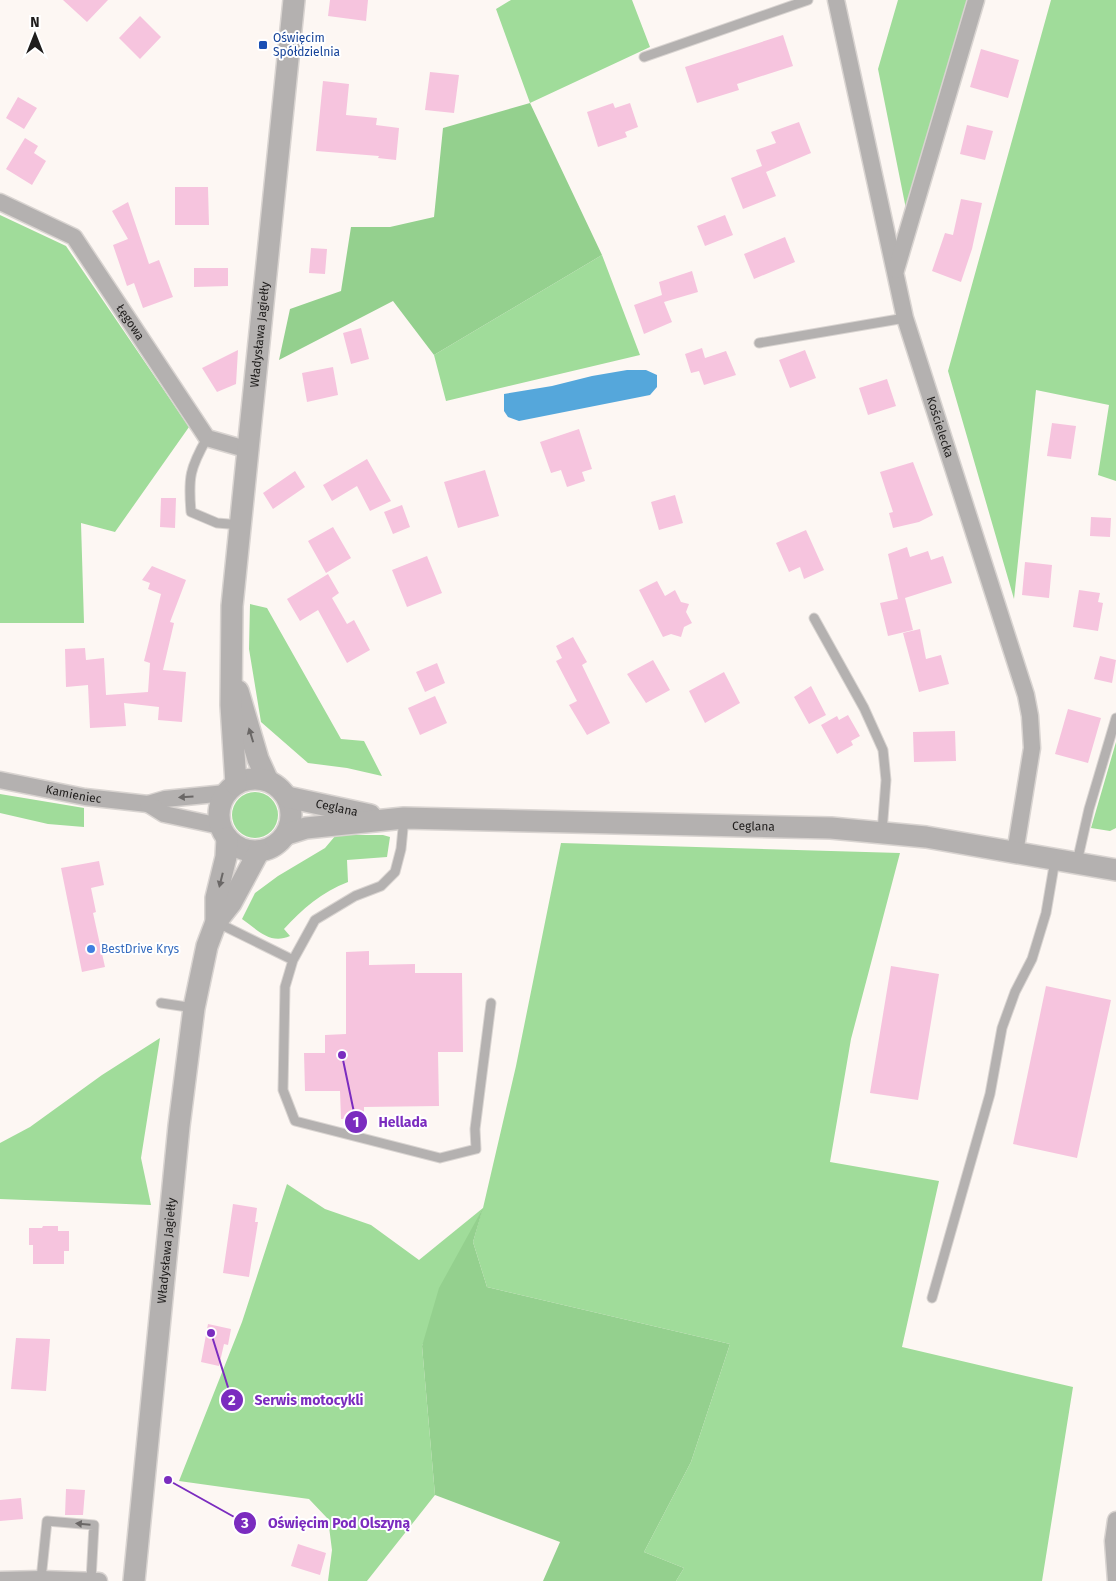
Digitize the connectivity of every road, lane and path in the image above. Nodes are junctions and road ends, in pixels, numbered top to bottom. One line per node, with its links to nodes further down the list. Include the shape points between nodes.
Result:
1 (294, 0): 11 (street, Władysława Jagiełły)
2 (808, 0): 5 (lane)
3 (836, 0): 7 (street, Kościelecka)
4 (976, 0): 7 (street)
5 (644, 57)
6 (0, 202): 10 (street, Łęgowa, via 74,237)
7 (896, 272): 8 (street, Kościelecka)
8 (905, 318): 9 (lane); 26 (street, Kościelecka, via 1026,694 1032,748)
9 (758, 343)
10 (207, 438): 11 (street); 12 (lane, via 192,466 191,512 217,522)
11 (249, 450): 12 (street, Władysława Jagiełły)
12 (241, 525): 14 (street, Władysława Jagiełły, via 232,613)
13 (814, 618): 23 (lane, via 864,708 883,750 886,780)
14 (232, 670): 17 (street, Władysława Jagiełły, one-way to 14, via 258,759); 18 (street, Władysława Jagiełły)
15 (1116, 718): 28 (lane)
16 (0, 780): 20 (street, Kamieniec, via 85,797)
17 (268, 781): 18 (street, via 246,780); 19 (street)
18 (231, 788): 20 (street, Kamieniec, one-way to 20); 22 (street, via 221,803 219,814)
19 (287, 797): 21 (street, Ceglana); 24 (street, via 292,809)
20 (148, 804): 22 (street, Kamieniec, via 164,814)
21 (396, 818): 23 (street, Ceglana, via 798,827); 24 (street, Ceglana, via 306,828); 31 (lane, via 402,849 395,872 381,886 355,896 315,920)
22 (224, 832): 25 (street, via 236,846 247,851); 30 (street, Władysława Jagiełły, one-way to 30, via 226,857 216,898)
23 (882, 832): 26 (street, Ceglana)
24 (287, 834): 25 (street, via 275,846)
25 (259, 851): 30 (street, Władysława Jagiełły, via 231,903)
26 (1015, 853): 27 (street, Ceglana)
27 (1055, 859): 28 (street, Ceglana); 35 (lane, via 1046,913 1032,959 1002,1028 990,1094)
28 (1076, 863): 29 (street, Ceglana)
29 (1116, 870)
30 (216, 922): 31 (lane); 34 (street, Władysława Jagiełły, via 207,946)
31 (293, 960): 33 (lane, via 285,987 283,1090 295,1121 440,1158 476,1149 475,1130)
32 (161, 1003): 34 (lane)
33 (491, 1003)
34 (194, 1008): 40 (street, Władysława Jagiełły, via 179,1126)
35 (932, 1298)
36 (1116, 1520): 41 (street, via 1113,1541)
37 (41, 1579): 38 (street); 39 (street); 39 (lane, one-way to 37, via 94,1525 48,1521)
38 (0, 1580)
39 (95, 1581)
40 (134, 1581)
41 (1116, 1581)

